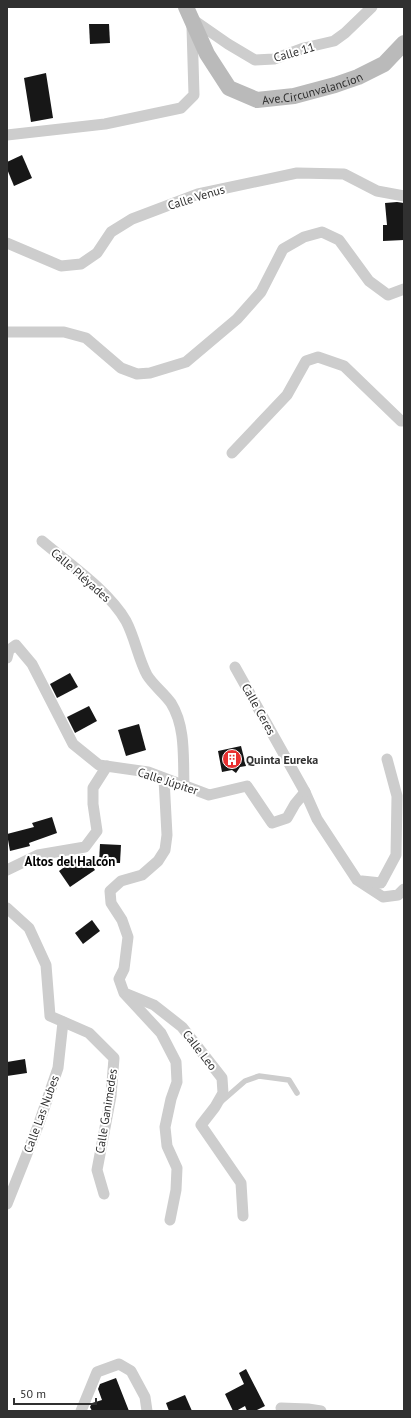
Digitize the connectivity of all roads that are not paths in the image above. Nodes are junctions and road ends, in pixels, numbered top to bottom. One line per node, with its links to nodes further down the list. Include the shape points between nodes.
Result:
1 (372, 7): 2 (street, Calle 11, via 345,34 334,41 274,59 254,60 228,44)
2 (189, 13): 3 (street, Ave.Circunvalancion, via 207,54 229,88 257,100 294,96 335,86 384,64); 4 (street, via 194,95 181,108 104,124)
3 (404, 43)
4 (7, 135)
5 (404, 196): 6 (street, Calle Venus, via 377,191 344,174 297,173 198,194 132,219 110,232 97,254 81,264 61,266)
6 (7, 243)
7 (404, 289): 8 (street, via 388,295 369,281 339,240 322,232 304,237 283,249 262,292 237,319 186,362 150,373 137,374 121,368 86,338 64,332)
8 (7, 332)
9 (404, 421): 10 (street, via 401,421 344,366 318,357 306,362 287,395)
10 (232, 453)
11 (42, 541): 17 (street, Calle Pléyades, via 94,584 115,605 126,622 147,676 171,702 178,718)
12 (7, 658): 15 (street, Calle Júpiter, via 9,650 16,645 32,664 73,744 99,765)
13 (235, 667): 18 (street, Calle Ceres)
14 (387, 759): 20 (street, via 397,796 396,855 381,883)
15 (107, 766): 16 (street, Calle Júpiter, via 148,772); 19 (street, via 93,788 97,831 85,847 38,855)
16 (164, 779): 17 (street, Calle Júpiter); 23 (street, via 167,835 165,850 158,862 142,875 121,881 110,891 111,903 122,920 128,937 124,969 119,979)
17 (184, 786): 18 (street, Calle Júpiter, via 209,795 247,786 272,823 287,818)
18 (305, 792): 20 (street, via 317,819)
19 (7, 870)
20 (357, 880): 21 (street, via 383,897 398,895)
21 (404, 889)
22 (7, 908): 24 (street, Calle Ganimedes, via 29,928 46,965 50,1016)
23 (124, 993): 26 (street, Calle Leo, via 154,1005 182,1027 222,1078 223,1093); 30 (street, via 160,1033 176,1062 177,1082 165,1127 167,1146 177,1168)
24 (63, 1022): 27 (street, Calle Ganimedes, via 89,1033 114,1058 97,1170); 28 (street, Calle Las Nubes, via 58,1068)
25 (297, 1093): 26 (lane, via 289,1080 259,1076 245,1082)
26 (215, 1107): 29 (street, Calle Leo, via 201,1125 240,1183)
27 (104, 1194)
28 (7, 1204)
29 (243, 1216)
30 (170, 1220)
31 (281, 1408): 34 (street)
32 (81, 1411): 33 (street, via 97,1372 119,1364 131,1371 145,1397)
33 (147, 1411)
34 (321, 1411)

